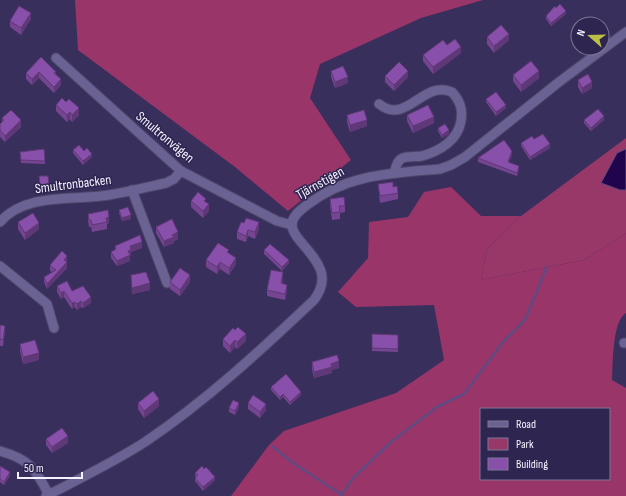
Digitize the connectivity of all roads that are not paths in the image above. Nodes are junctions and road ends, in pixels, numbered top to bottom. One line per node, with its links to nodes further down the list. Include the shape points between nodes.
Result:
1 (626, 32): 5 (street, Tjärnstigen, via 465,157 444,168)
2 (56, 58): 4 (street, Smultronvägen)
3 (379, 104): 5 (street, via 387,110 398,110 439,89 452,92 461,106 461,123 455,137 447,145 421,156 402,158)
4 (181, 171): 6 (street, Smultronbacken, via 166,183); 8 (street, Smultronvägen, via 277,221)
5 (394, 173): 8 (street, Tjärnstigen, via 355,179 334,188 300,210)
6 (132, 190): 7 (street, Smultronbacken, via 109,195 29,203 9,213); 10 (street, Smultronbacken)
7 (0, 222)
8 (292, 225): 13 (street, via 295,235 321,269 322,283 314,300 228,379 156,434)
9 (0, 266): 11 (street, via 47,304)
10 (167, 283)
11 (54, 328)
12 (0, 451): 13 (street, via 15,455 36,470)
13 (47, 495)

